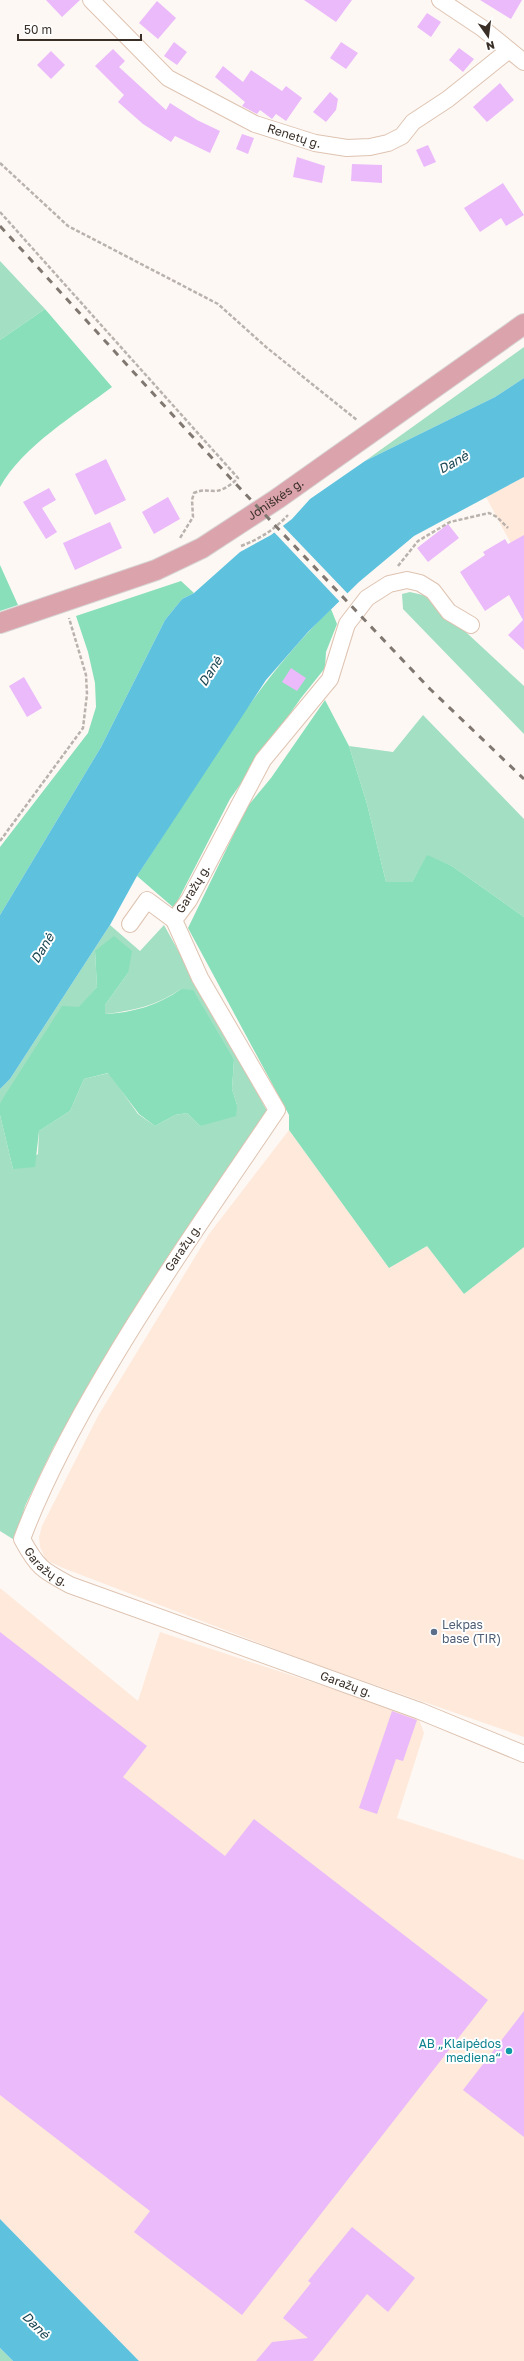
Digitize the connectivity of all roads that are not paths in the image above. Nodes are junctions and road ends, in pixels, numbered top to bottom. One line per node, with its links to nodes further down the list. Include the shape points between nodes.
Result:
1 (91, 0): 3 (street, Renetų g., via 168,78 255,124 296,138 347,148 376,146 402,136 413,122 448,99)
2 (440, 0): 3 (street)
3 (509, 50): 4 (street)
4 (524, 62)
5 (524, 324): 6 (main road, Joniškės g., via 228,533 156,570)
6 (0, 623)
7 (471, 625): 8 (street, Garažų g., via 450,612 433,591 407,580 389,584 367,598 347,624 330,679 263,760 189,900)
8 (174, 920): 9 (street, via 147,900); 10 (street, Garažų g., via 200,978 277,1110 148,1299 75,1424 36,1502 22,1539 34,1561 45,1572 70,1585 420,1711)
9 (130, 924)
10 (524, 1754)

